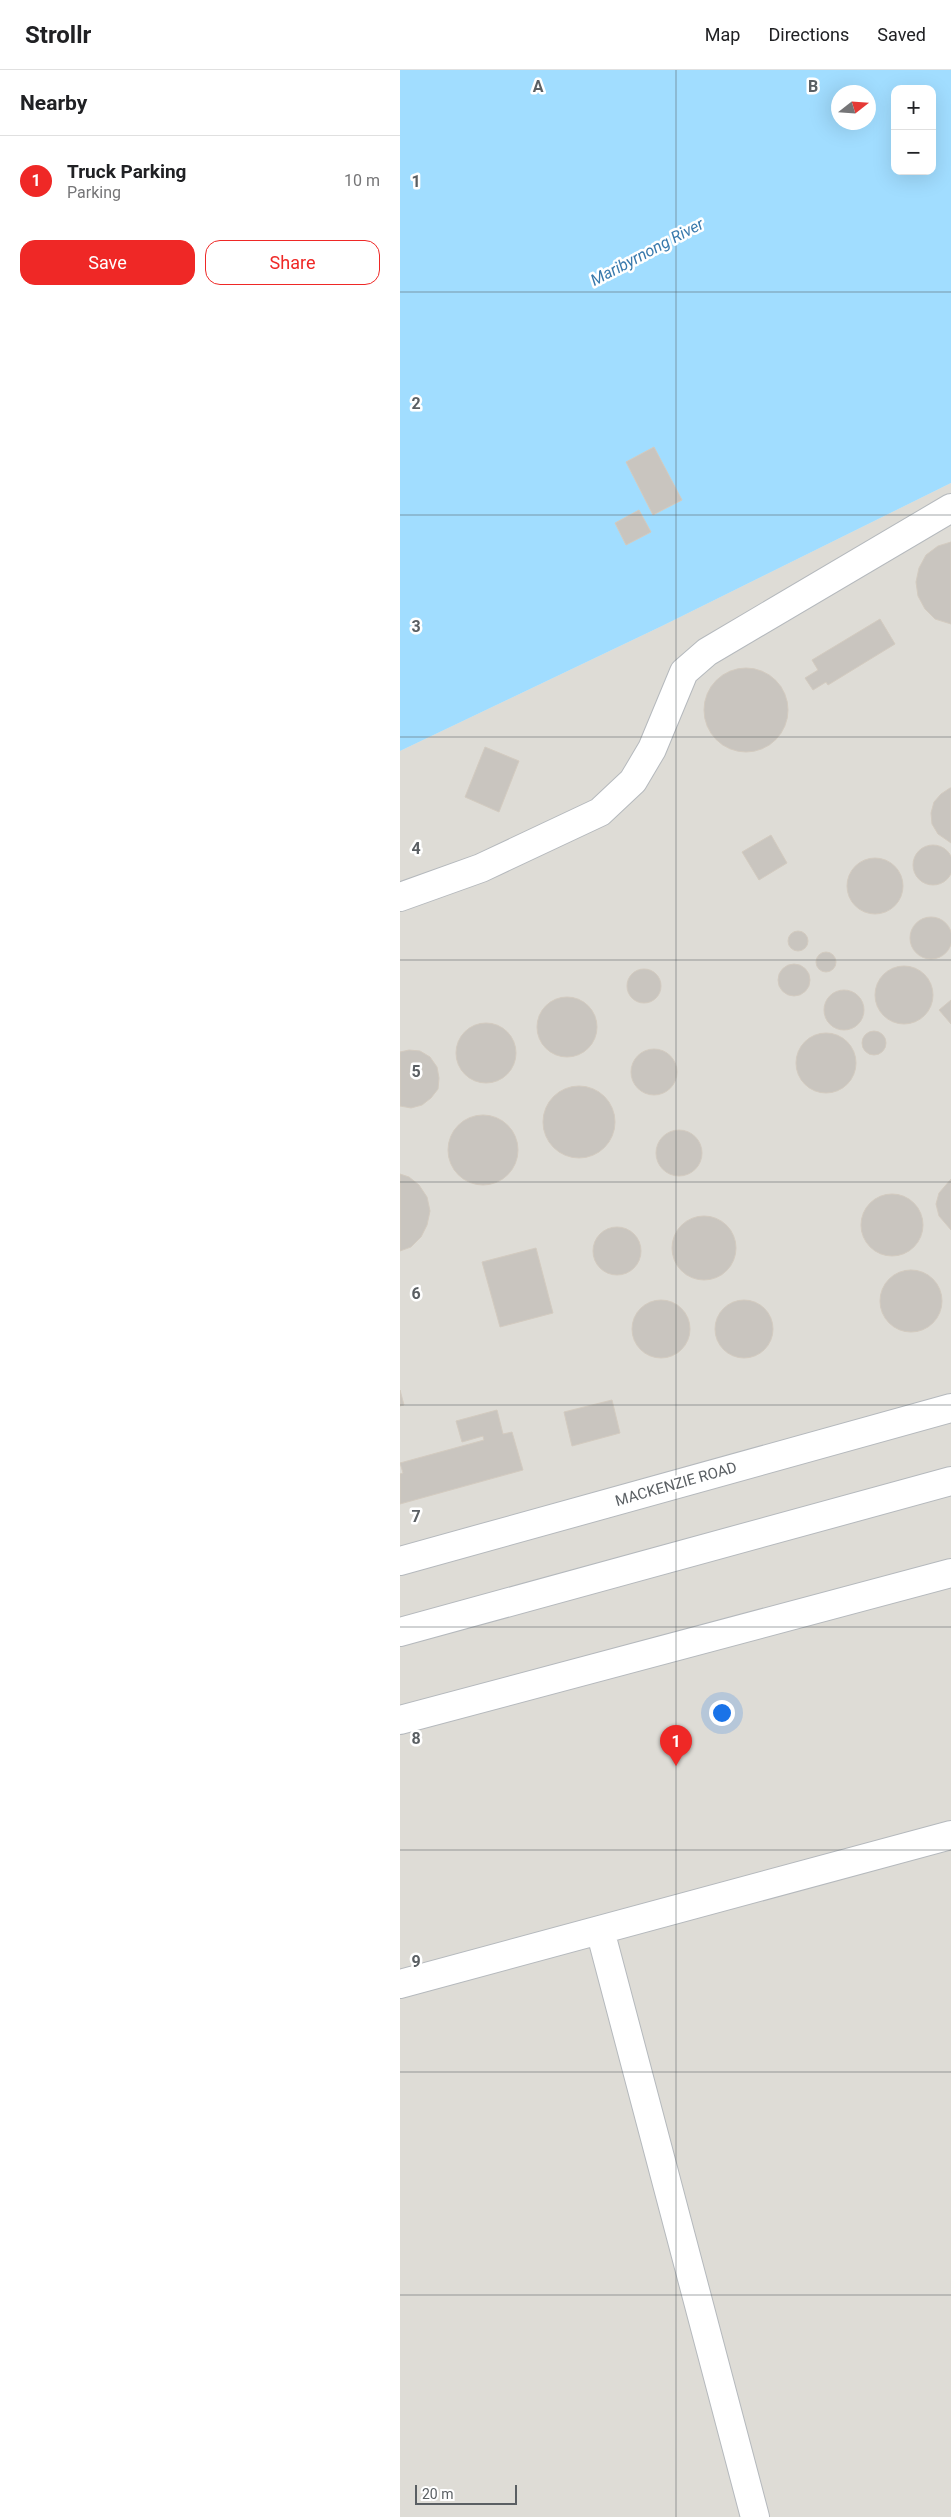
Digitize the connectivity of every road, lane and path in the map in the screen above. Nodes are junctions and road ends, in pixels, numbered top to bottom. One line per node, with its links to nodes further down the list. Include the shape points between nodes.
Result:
1 (951, 508): 2 (lane, via 707,652 684,672 652,749 633,781 600,812 481,868)
2 (400, 897)
3 (951, 1408): 5 (lane, MACKENZIE ROAD)
4 (951, 1481): 7 (lane)
5 (400, 1561)
6 (951, 1572): 8 (lane)
7 (400, 1632)
8 (400, 1720)
9 (951, 1834): 10 (lane)
10 (600, 1930): 11 (lane); 12 (lane)
11 (400, 1984)
12 (754, 2517)

